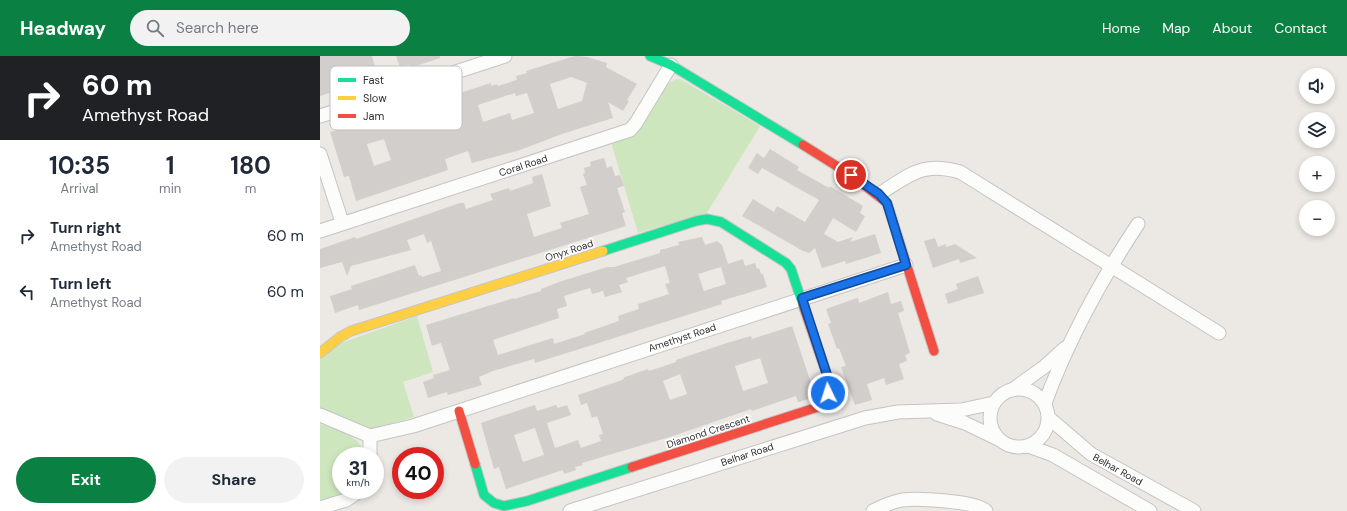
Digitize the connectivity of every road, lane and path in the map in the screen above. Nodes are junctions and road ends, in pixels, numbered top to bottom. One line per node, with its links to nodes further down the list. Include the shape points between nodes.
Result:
1 (505, 56): 4 (street)
2 (650, 56): 3 (street)
3 (671, 65): 8 (street); 9 (street, Coral Road, via 630,130)
4 (462, 70)
5 (330, 113): 6 (street)
6 (320, 116)
7 (320, 154): 9 (street)
8 (879, 194): 12 (street, via 887,203); 13 (street, via 919,170 942,167 960,172)
9 (342, 222): 11 (street, Coral Road)
10 (1138, 224): 13 (street)
11 (320, 231)
12 (906, 265): 14 (street, Amethyst Road); 17 (street)
13 (1111, 265): 15 (street); 16 (street)
14 (802, 298): 18 (street, Onyx Road, via 794,273 786,263 721,222 703,219 351,331); 23 (street, Amethyst Road); 23 (street, Diamond Crescent, via 830,384 826,398 818,406 527,501 500,506 493,504 484,495)
15 (1219, 333)
16 (1069, 344): 19 (street, via 1044,368); 21 (street)
17 (934, 351)
18 (320, 353)
19 (1012, 390): 20 (street, via 1002,394); 21 (street, via 1031,391)
20 (994, 403): 22 (street, Belhar Road, via 961,410); 27 (street, via 990,418)
21 (1045, 403): 25 (street)
22 (927, 410): 27 (street, Belhar Road, via 965,423); 32 (street, Belhar Road, via 898,412 858,420)
23 (459, 411): 26 (street, Amethyst Road, via 413,426)
24 (320, 415): 26 (street)
25 (1049, 418): 28 (street, via 1046,430 1039,440); 36 (street, Belhar Road, via 1091,454)
26 (370, 436): 29 (street)
27 (998, 439): 28 (street, via 1015,448)
28 (1028, 446): 35 (street, Belhar Road, via 1053,455)
29 (370, 447)
30 (348, 499): 31 (street)
31 (320, 508)
32 (570, 511)
33 (873, 511): 34 (street, via 904,500 966,502 980,506)
34 (986, 511)
35 (1150, 511)
36 (1194, 511)

